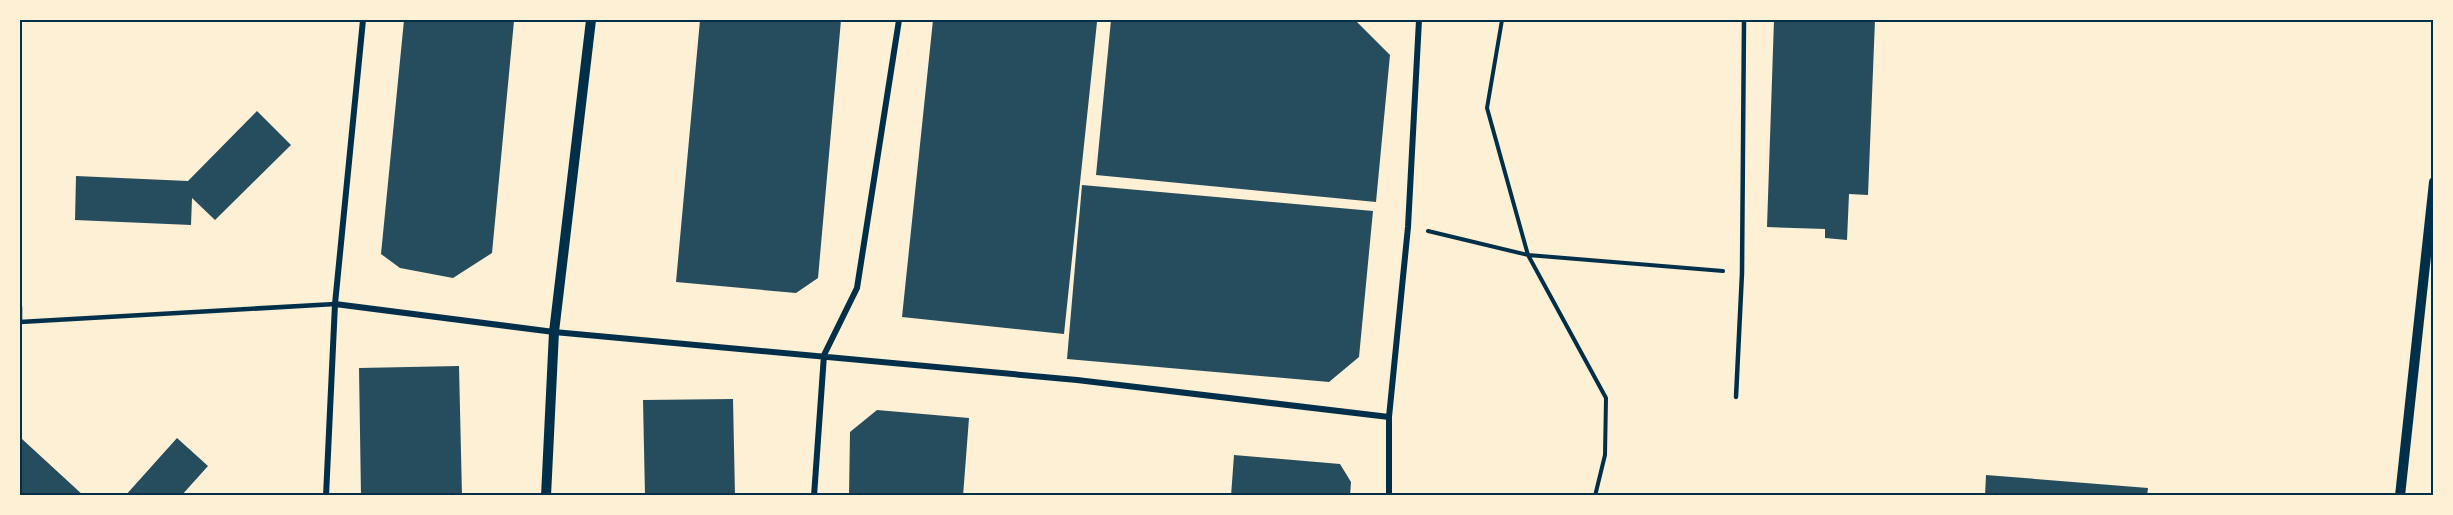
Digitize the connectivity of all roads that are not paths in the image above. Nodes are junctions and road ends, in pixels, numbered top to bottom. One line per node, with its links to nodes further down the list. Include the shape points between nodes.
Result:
1 (363, 20): 7 (street)
2 (591, 20): 10 (street)
3 (899, 20): 11 (street, via 857,288)
4 (1419, 20): 13 (street, via 1408,226)
5 (1744, 20): 12 (lane, via 1742,273)
6 (2433, 189): 18 (street)
7 (335, 304): 9 (lane); 10 (street); 14 (street)
8 (20, 306): 9 (lane)
9 (20, 322)
10 (554, 332): 11 (street); 15 (street)
11 (824, 355): 13 (street); 16 (street)
12 (1736, 397)
13 (1389, 417): 17 (street)
14 (326, 495)
15 (546, 495)
16 (814, 495)
17 (1389, 495)
18 (2400, 495)

